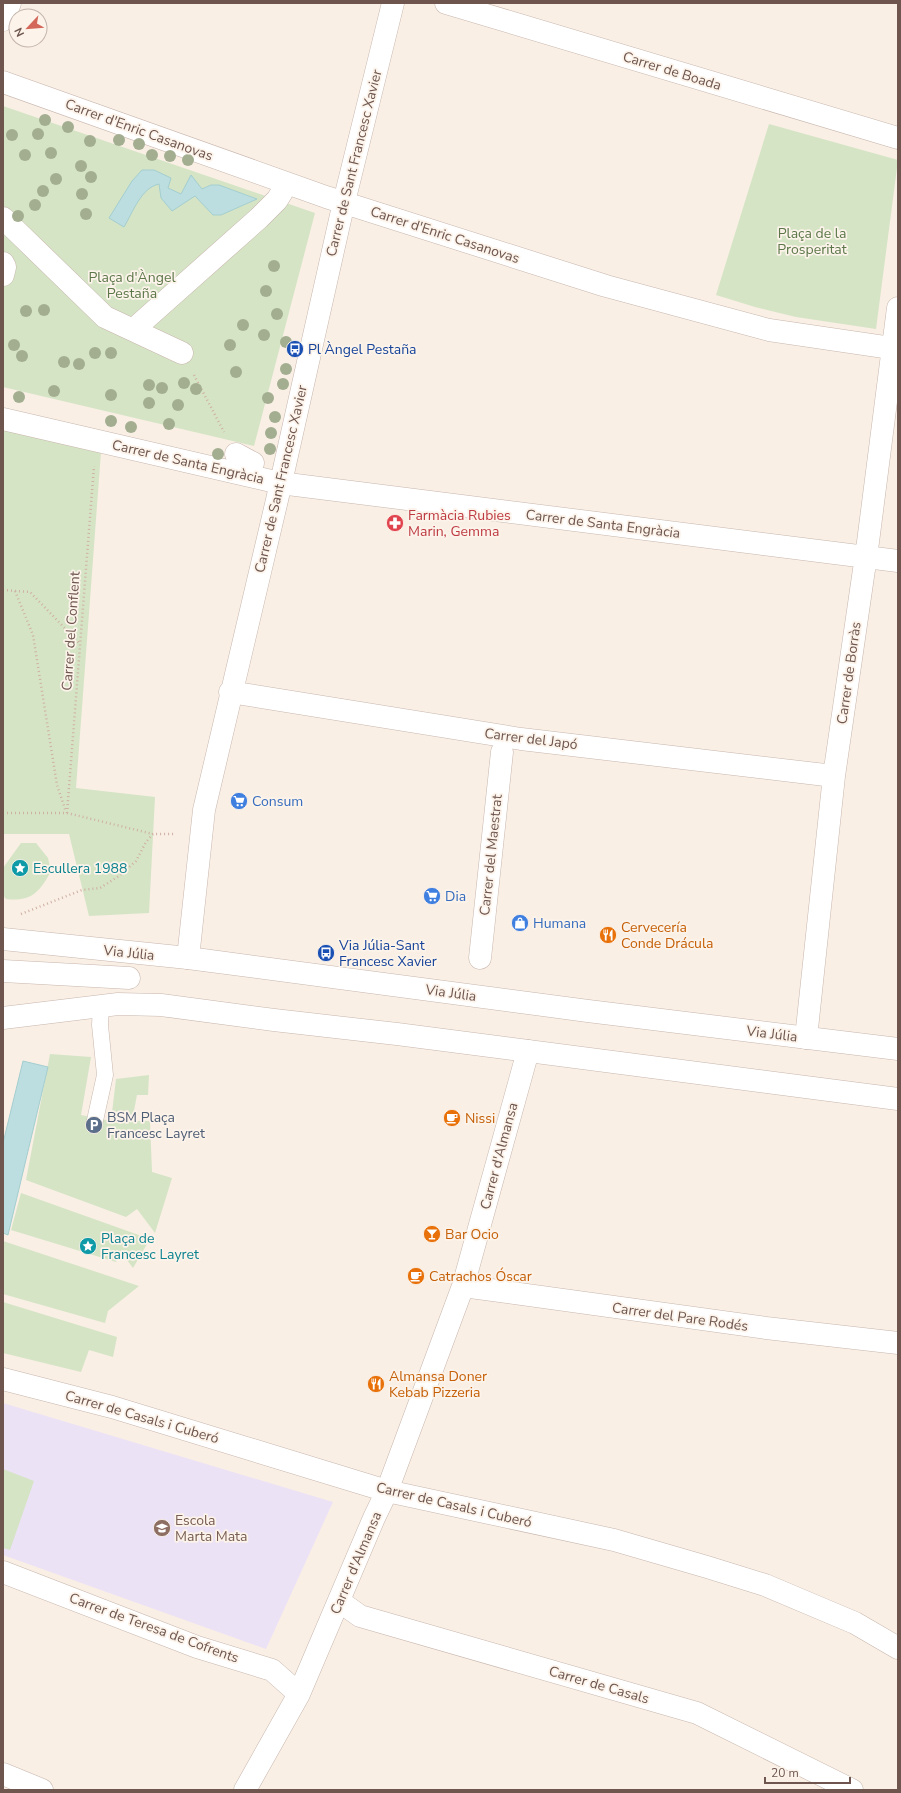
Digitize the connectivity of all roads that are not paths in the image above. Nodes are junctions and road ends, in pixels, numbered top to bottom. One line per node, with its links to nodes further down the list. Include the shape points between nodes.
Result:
1 (10, 3): 4 (street)
2 (393, 3): 8 (street, Carrer de Sant Francesc Xavier)
3 (446, 3): 6 (street, Carrer de Boada)
4 (3, 20)
5 (3, 82): 8 (street, Carrer d'Enric Casanovas)
6 (898, 138)
7 (282, 192): 13 (street, via 259,218)
8 (344, 202): 14 (street, Carrer d'Enric Casanovas, via 606,286 769,330); 17 (street, Carrer de Sant Francesc Xavier)
9 (3, 218): 13 (street, via 105,317)
10 (3, 263): 11 (street)
11 (3, 275)
12 (898, 308): 14 (street, Carrer de Borràs)
13 (133, 330): 15 (street)
14 (895, 349): 18 (street, Carrer de Borràs)
15 (182, 353)
16 (3, 419): 17 (street, Carrer de Santa Engràcia)
17 (280, 483): 18 (street, Carrer de Santa Engràcia); 20 (street, Carrer de Sant Francesc Xavier)
18 (866, 557): 19 (street, Carrer de Santa Engràcia); 22 (street, Carrer de Borràs)
19 (898, 561)
20 (230, 692): 22 (street, Carrer del Japó, via 521,739); 24 (street, Carrer de Sant Francesc Xavier, via 204,810)
21 (502, 752): 25 (street, Carrer del Maestrat)
22 (834, 776): 30 (street, Carrer de Borràs)
23 (3, 939): 24 (street, Via Júlia)
24 (188, 958): 30 (street, Via Júlia)
25 (480, 958)
26 (3, 971): 27 (street, Via Júlia)
27 (129, 978)
28 (101, 1007): 29 (street); 32 (street, via 118,1004 161,1005); 34 (lane, via 100,1025 105,1075)
29 (3, 1018)
30 (806, 1038): 31 (street, Via Júlia)
31 (898, 1049)
32 (528, 1050): 33 (street); 35 (street, Carrer d'Almansa)
33 (898, 1099)
34 (94, 1125)
35 (463, 1286): 36 (street, Carrer del Pare Rodés, via 758,1327); 38 (street, Carrer d'Almansa)
36 (898, 1343)
37 (3, 1380): 38 (street, Carrer de Casals i Cuberó, via 112,1407)
38 (388, 1491): 40 (street, Carrer d'Almansa); 41 (street, Carrer de Casals i Cuberó, via 614,1540 707,1567 765,1585 855,1623)
39 (3, 1572): 42 (street, Carrer de Teresa de Cofrents, via 197,1647 272,1670)
40 (339, 1601): 42 (street, Carrer d'Almansa); 46 (street, Carrer de Casals, via 360,1616 697,1713)
41 (898, 1648)
42 (299, 1694): 45 (street, Carrer d'Almansa)
43 (3, 1774): 44 (street)
44 (42, 1790)
45 (246, 1790)
46 (852, 1790)

